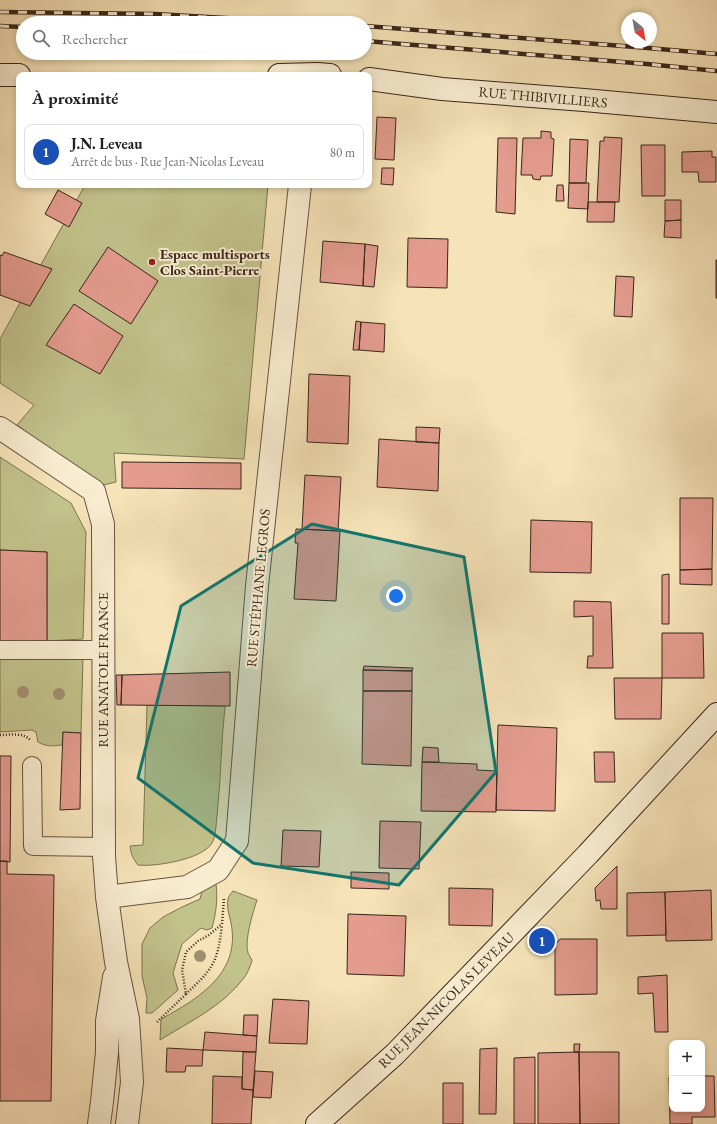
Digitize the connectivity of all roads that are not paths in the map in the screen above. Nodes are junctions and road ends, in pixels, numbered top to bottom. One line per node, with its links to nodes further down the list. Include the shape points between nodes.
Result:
1 (0, 75): 2 (street)
2 (16, 75)
3 (372, 79): 4 (street, RUE THIBIVILLIERS, via 442,89)
4 (717, 112)
5 (300, 188): 12 (street, RUE STÉPHANE LEGROS, via 257,586 237,841 218,870 187,887)
6 (0, 428): 8 (street, RUE ANATOLE FRANCE, via 94,491 103,524)
7 (0, 650): 8 (lane)
8 (103, 650): 11 (street, RUE ANATOLE FRANCE)
9 (717, 714): 16 (street, RUE JEAN-NICOLAS LEVEAU, via 588,854 401,1049)
10 (32, 766): 11 (lane, via 33,846)
11 (103, 847): 12 (street, RUE ANATOLE FRANCE)
12 (107, 897): 13 (street, RUE ANATOLE FRANCE)
13 (116, 962): 14 (street, via 107,1021 107,1052); 15 (street, via 128,1019 132,1082)
14 (99, 1124)
15 (127, 1124)
16 (317, 1124)

